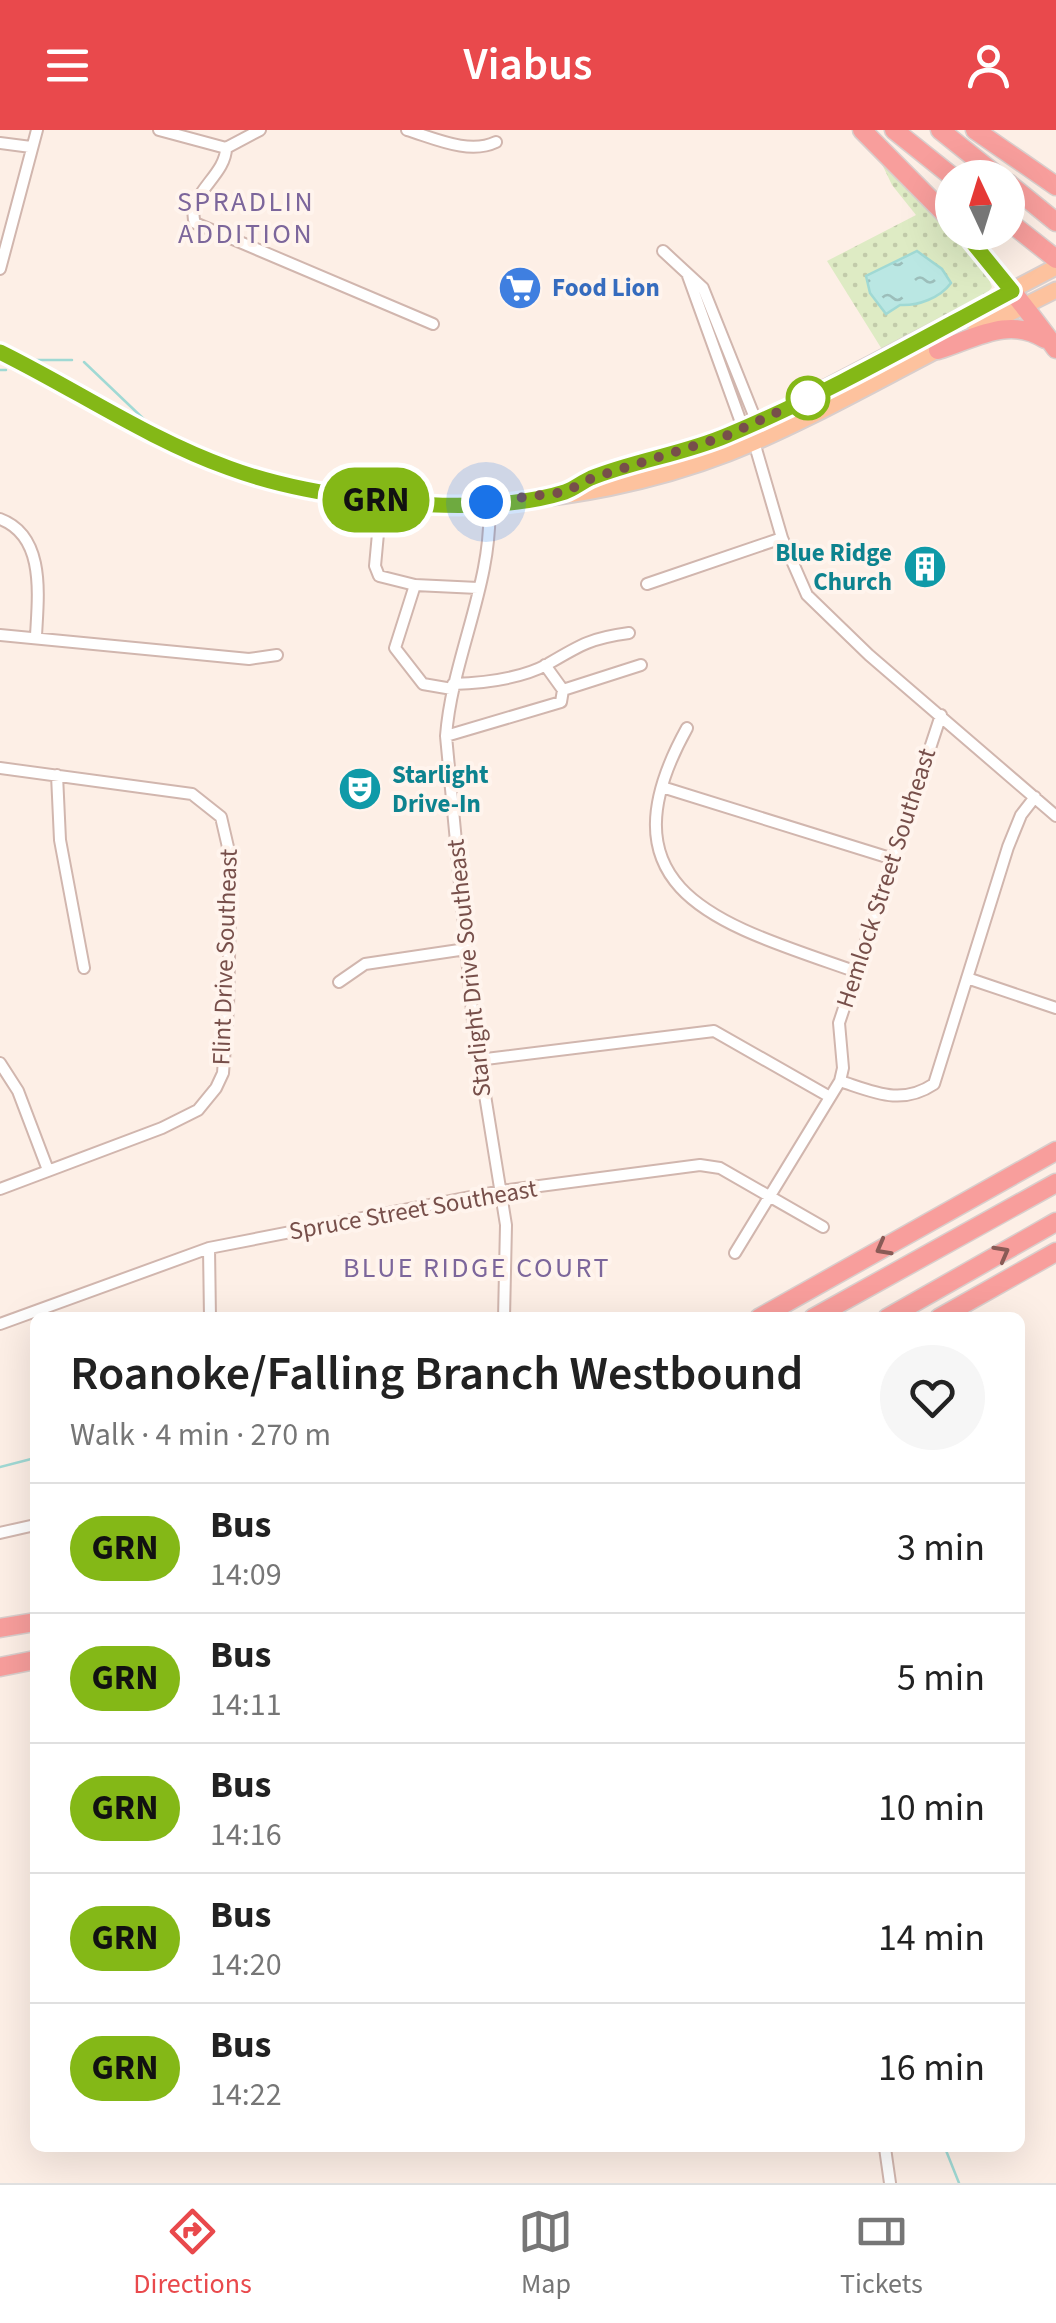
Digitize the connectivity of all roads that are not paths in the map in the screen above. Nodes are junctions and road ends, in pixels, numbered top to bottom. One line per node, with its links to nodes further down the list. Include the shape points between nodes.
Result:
1 (37, 130): 11 (street)
2 (159, 130): 12 (street)
3 (260, 130): 12 (street)
4 (407, 130): 9 (street, via 468,147)
5 (862, 130): 17 (highway)
6 (894, 130): 14 (highway)
7 (940, 130): 13 (highway)
8 (976, 130): 15 (highway)
9 (496, 142)
10 (0, 143): 11 (street)
11 (32, 148): 23 (street)
12 (226, 148): 27 (street, via 194,205 195,223)
13 (978, 160)
14 (935, 163)
15 (1056, 186)
16 (1025, 197): 18 (highway)
17 (935, 203)
18 (1056, 222)
19 (1025, 236): 22 (highway)
20 (663, 250): 31 (street, via 703,288)
21 (979, 250): 25 (highway)
22 (1051, 258): 25 (main road)
23 (0, 269)
24 (1056, 290): 26 (main road)
25 (1012, 291): 26 (highway); 31 (main road)
26 (1027, 304): 28 (highway); 29 (main road)
27 (434, 324)
28 (1054, 346): 29 (highway, via 1018,326)
29 (938, 350): 31 (main road)
30 (0, 352): 32 (main road, via 209,461 312,491)
31 (751, 431): 33 (main road, via 565,492); 35 (street)
32 (381, 501): 33 (main road); 37 (street, via 379,576)
33 (489, 502): 38 (street, Starlight Drive Southeast)
34 (0, 519): 41 (street, via 24,534 32,550)
35 (782, 538): 36 (street); 47 (street, via 819,609)
36 (646, 584)
37 (415, 585): 38 (street); 45 (street, via 395,648 424,684)
38 (478, 588): 45 (street, Starlight Drive Southeast)
39 (629, 633): 43 (street, via 570,646)
40 (0, 635): 41 (street)
41 (36, 636): 42 (street, via 249,659)
42 (276, 654)
43 (546, 665): 45 (street); 46 (street)
44 (641, 665): 46 (street)
45 (453, 687): 49 (street, Starlight Drive Southeast)
46 (563, 690): 49 (street, via 561,702)
47 (941, 716): 53 (street); 55 (street, Hemlock Street Southeast)
48 (688, 728): 52 (street)
49 (446, 736): 56 (street, Starlight Drive Southeast)
50 (0, 768): 51 (street, Flint Drive Southeast)
51 (57, 775): 57 (street, via 60,840); 67 (street, Flint Drive Southeast, via 167,787 192,794 222,817 231,860 228,1007 223,1074 198,1110)
52 (662, 786): 55 (street); 58 (street, via 654,809 657,852 698,903 738,930)
53 (1034, 797): 54 (street); 59 (street, via 1020,815)
54 (1056, 816)
55 (890, 858): 58 (street, Hemlock Street Southeast)
56 (466, 949): 60 (street, via 365,964); 62 (street, Starlight Drive Southeast)
57 (84, 968)
58 (854, 971): 64 (street, Hemlock Street Southeast, via 838,1023)
59 (966, 978): 61 (street); 64 (street, via 934,1084 916,1096 894,1098)
60 (339, 982)
61 (1056, 1008)
62 (478, 1060): 65 (street, via 714,1031); 70 (street, Starlight Drive Southeast)
63 (0, 1063): 67 (street)
64 (840, 1081): 65 (street)
65 (830, 1097): 71 (street)
66 (1056, 1151): 80 (highway, one-way to 80)
67 (48, 1170): 69 (street, Flint Drive Southeast)
68 (1056, 1183): 81 (highway)
69 (0, 1189)
70 (501, 1191): 71 (street, Spruce Street Southeast, via 700,1165 720,1168); 74 (street, Spruce Street Southeast); 79 (street, Starlight Drive Southeast)
71 (770, 1198): 73 (street, Spruce Street Southeast); 76 (street)
72 (1056, 1222): 82 (highway, one-way to 72)
73 (822, 1227)
74 (209, 1248): 77 (street, Spruce Street Southeast); 78 (street)
75 (1056, 1252): 83 (highway)
76 (735, 1253)
77 (33, 1312)
78 (210, 1312)
79 (504, 1312)
80 (771, 1312)
81 (825, 1312)
82 (898, 1312)
83 (950, 1312)
84 (30, 1313): 85 (street, Spruce Street Southeast)
85 (0, 1324)
86 (30, 1527): 87 (street)
87 (0, 1533)
88 (30, 1623): 89 (highway)
89 (0, 1628)
90 (30, 1661): 91 (highway)
91 (0, 1666)
92 (886, 2152): 93 (street)
93 (890, 2183)

